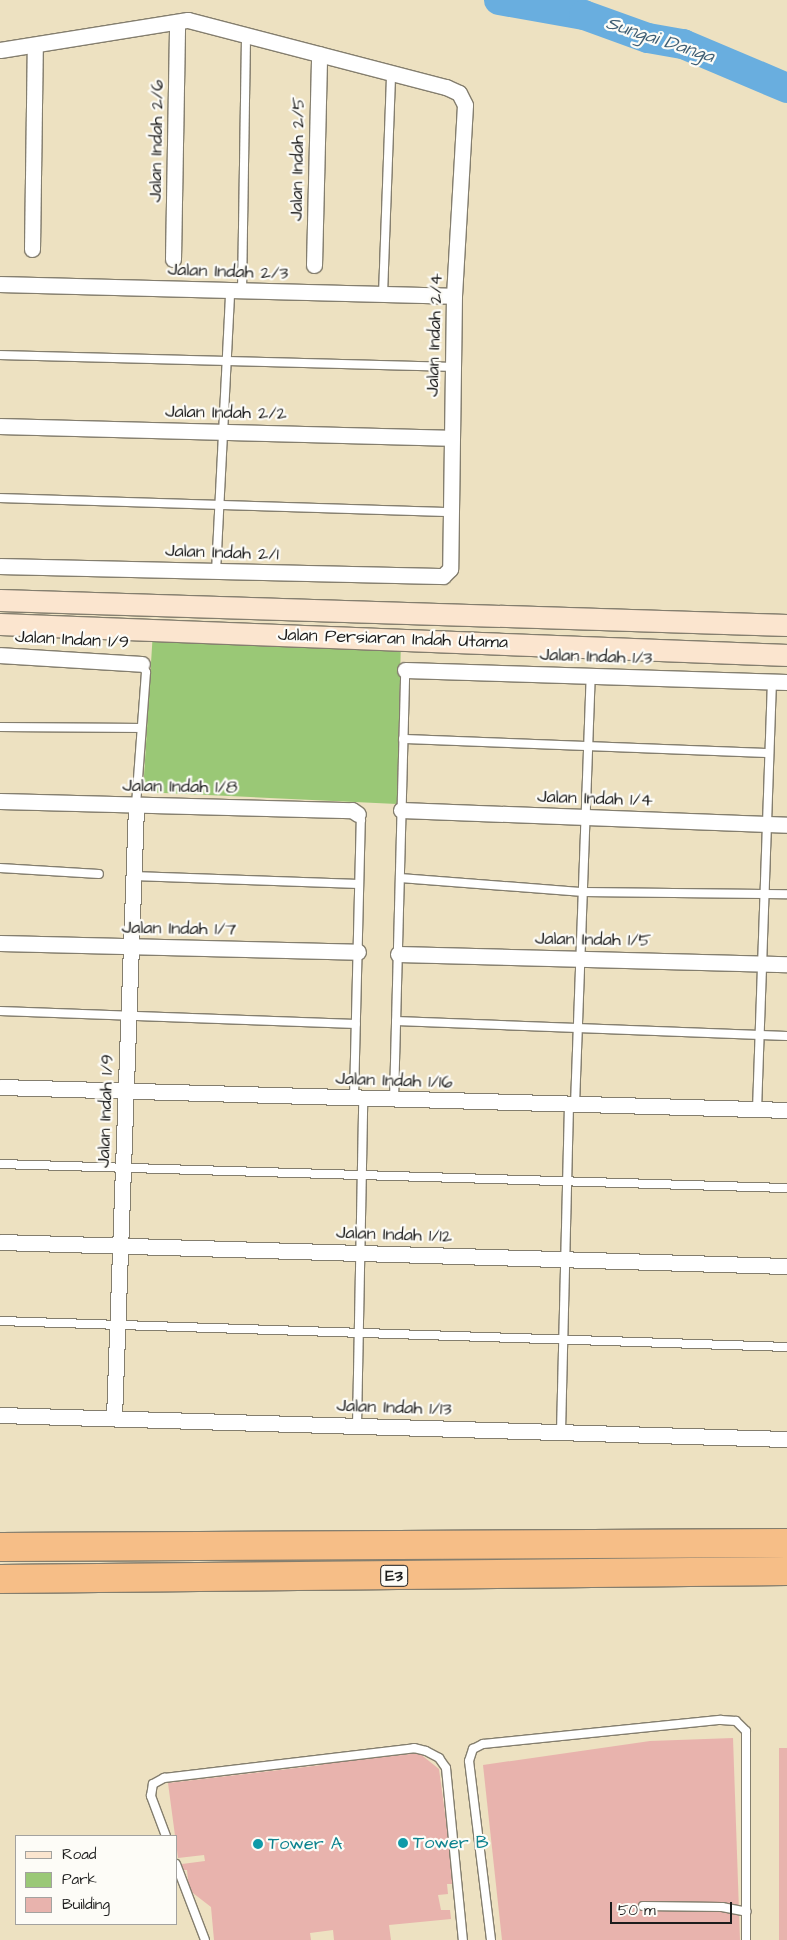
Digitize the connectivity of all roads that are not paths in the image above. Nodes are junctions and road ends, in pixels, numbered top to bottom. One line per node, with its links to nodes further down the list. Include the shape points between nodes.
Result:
1 (177, 23): 2 (street, via 188,20); 3 (street); 8 (street, Jalan Indah 2/6)
2 (246, 35): 5 (street); 11 (lane)
3 (35, 45): 4 (street); 7 (street)
4 (0, 50)
5 (319, 54): 6 (street); 9 (street, Jalan Indah 2/5)
6 (392, 73): 12 (lane); 13 (street, Jalan Indah 2/4, via 459,93 465,106)
7 (32, 249)
8 (173, 259)
9 (314, 265)
10 (0, 284): 11 (street, Jalan Indah 2/3)
11 (236, 292): 12 (street, Jalan Indah 2/3); 15 (lane)
12 (383, 295): 13 (street, Jalan Indah 2/3)
13 (454, 296): 16 (street, Jalan Indah 2/4)
14 (0, 355): 15 (lane)
15 (226, 362): 16 (lane); 18 (lane)
16 (452, 368): 19 (street, Jalan Indah 2/4)
17 (0, 426): 18 (street, Jalan Indah 2/2)
18 (223, 432): 19 (street, Jalan Indah 2/2); 21 (lane)
19 (450, 438): 22 (street, Jalan Indah 2/4)
20 (0, 498): 21 (lane)
21 (220, 503): 22 (lane); 24 (lane)
22 (450, 512): 25 (street, Jalan Indah 2/4, via 450,568)
23 (0, 566): 24 (street, Jalan Indah 2/1)
24 (216, 572): 25 (street, Jalan Indah 2/1)
25 (443, 576)
26 (0, 600): 28 (main road, Jalan Persiaran Indah Utama)
27 (0, 624): 29 (main road, Jalan Persiaran Indah Utama)
28 (787, 625)
29 (787, 654)
30 (0, 655): 31 (street, Jalan Indan 1/9)
31 (142, 664): 36 (lane, via 146,672)
32 (404, 670): 33 (street, Jalan Indah 1/3); 37 (lane)
33 (590, 676): 34 (street, Jalan Indah 1/3); 38 (lane)
34 (779, 682): 39 (lane)
35 (0, 728): 36 (lane)
36 (141, 728): 41 (lane)
37 (403, 739): 38 (lane); 42 (lane)
38 (588, 746): 39 (lane); 44 (lane)
39 (769, 753): 45 (lane)
40 (0, 801): 41 (street, Jalan Indah 1/8)
41 (136, 805): 43 (street, Jalan Indah 1/8, via 352,810); 49 (street, Jalan Indah 1/9)
42 (401, 810): 44 (street, Jalan Indah 1/4); 50 (lane)
43 (358, 814): 51 (lane, via 361,820)
44 (585, 818): 45 (street, Jalan Indah 1/4); 52 (lane)
45 (767, 824): 46 (street, Jalan Indah 1/4); 53 (lane)
46 (787, 825)
47 (0, 868): 48 (lane)
48 (99, 874)
49 (133, 876): 51 (lane); 56 (street, Jalan Indah 1/9)
50 (400, 878): 52 (lane); 58 (lane)
51 (359, 884): 57 (lane)
52 (583, 892): 53 (lane); 59 (lane)
53 (764, 893): 54 (lane); 60 (lane)
54 (787, 894)
55 (0, 943): 56 (street, Jalan Indah 1/7)
56 (131, 946): 57 (street, Jalan Indah 1/7); 63 (street, Jalan Indah 1/9)
57 (358, 952): 65 (lane)
58 (398, 954): 59 (street, Jalan Indah 1/5); 64 (lane)
59 (580, 958): 60 (street, Jalan Indah 1/5); 66 (lane)
60 (762, 963): 61 (street, Jalan Indah 1/5); 67 (lane)
61 (787, 964)
62 (0, 1011): 63 (lane)
63 (129, 1014): 65 (lane); 70 (street, Jalan Indah 1/9)
64 (396, 1021): 66 (lane); 72 (lane)
65 (356, 1024): 71 (lane)
66 (578, 1028): 67 (lane); 73 (lane)
67 (759, 1035): 68 (lane); 74 (lane)
68 (787, 1036)
69 (0, 1087): 70 (street, Jalan Indah 1/16)
70 (126, 1090): 71 (street, Jalan Indah 1/16); 77 (street, Jalan Indah 1/9)
71 (359, 1099): 72 (street, Jalan Indah 1/16); 78 (lane)
72 (394, 1101): 73 (street, Jalan Indah 1/16)
73 (572, 1105): 74 (street, Jalan Indah 1/16); 79 (lane)
74 (756, 1110): 75 (street, Jalan Indah 1/16)
75 (787, 1110)
76 (0, 1164): 77 (lane)
77 (123, 1169): 78 (lane); 82 (street, Jalan Indah 1/9)
78 (363, 1177): 79 (lane); 83 (lane)
79 (567, 1183): 80 (lane); 84 (lane)
80 (787, 1188)
81 (0, 1242): 82 (street, Jalan Indah 1/12)
82 (120, 1246): 83 (street, Jalan Indah 1/12); 87 (street, Jalan Indah 1/9)
83 (361, 1253): 84 (street, Jalan Indah 1/12); 88 (lane)
84 (565, 1259): 85 (street, Jalan Indah 1/12); 89 (lane)
85 (787, 1266)
86 (0, 1321): 87 (lane)
87 (118, 1323): 88 (lane); 92 (street, Jalan Indah 1/9)
88 (359, 1332): 89 (lane); 93 (lane)
89 (563, 1339): 90 (lane); 94 (lane)
90 (787, 1347)
91 (0, 1415): 92 (street, Jalan Indah 1/13)
92 (114, 1418): 93 (street, Jalan Indah 1/13)
93 (357, 1426): 94 (street, Jalan Indah 1/13)
94 (560, 1432): 95 (street, Jalan Indah 1/13)
95 (787, 1439)
96 (787, 1543): 97 (highway, E3)
97 (0, 1547)
98 (787, 1571): 99 (highway, E3)
99 (0, 1579)
100 (166, 1835): 105 (lane, via 151,1796 153,1784 164,1778 414,1748 426,1751 440,1758 446,1768)
101 (178, 1869): 104 (lane)
102 (643, 1906): 103 (lane, via 722,1907)
103 (747, 1912): 106 (lane, via 746,1730 736,1721 482,1744 473,1749 469,1761); 107 (lane)
104 (205, 1940)
105 (463, 1940)
106 (491, 1940)
107 (746, 1940)

